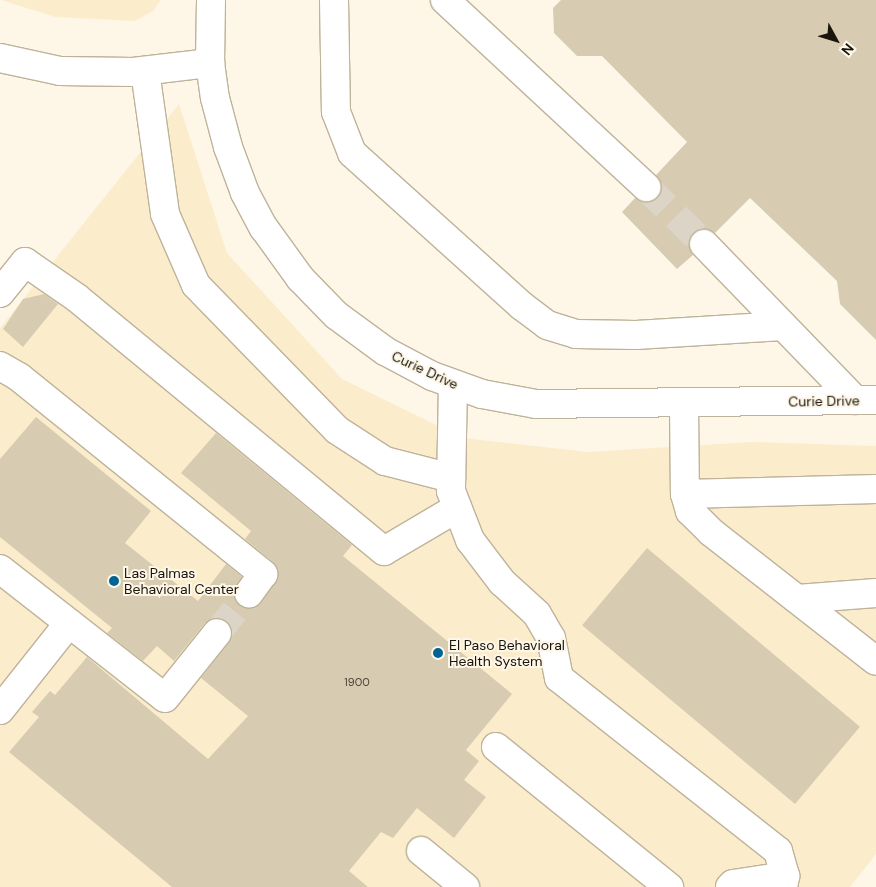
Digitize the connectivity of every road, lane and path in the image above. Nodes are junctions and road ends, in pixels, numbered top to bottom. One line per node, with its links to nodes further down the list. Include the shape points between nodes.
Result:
1 (211, 0): 5 (street, Curie Drive)
2 (334, 0): 10 (street, via 336,112 352,153 547,325 576,334 636,335)
3 (445, 0): 7 (street)
4 (0, 58): 6 (street, via 60,71)
5 (210, 63): 6 (street); 12 (street, Curie Drive, via 228,147 245,193 264,228 300,278 336,315 385,351)
6 (145, 71): 15 (street, via 165,214 196,285 337,430 385,461)
7 (646, 187)
8 (704, 244): 10 (street)
9 (0, 293): 18 (street, via 25,262 77,298 384,551)
10 (783, 326): 13 (street)
11 (0, 366): 20 (street, via 19,377 263,574)
12 (453, 384): 14 (street, Curie Drive, via 482,394 536,404); 15 (street)
13 (865, 400): 14 (street, Curie Drive)
14 (684, 404): 17 (street)
15 (451, 478): 18 (street, via 451,491)
16 (876, 489): 17 (street)
17 (685, 494): 22 (street, via 690,511 711,532)
18 (457, 508): 29 (street, via 470,540 502,582 537,614 551,638 559,678 778,851)
19 (0, 569): 23 (street)
20 (249, 593)
21 (876, 593): 22 (street)
22 (797, 599): 25 (street)
23 (69, 623): 24 (street, via 165,698); 26 (street)
24 (217, 633)
25 (876, 661)
26 (0, 710)
27 (496, 747): 31 (street)
28 (421, 850): 30 (street)
29 (784, 881): 32 (street, via 733,884)
30 (465, 887)
31 (669, 887)
32 (730, 887)

